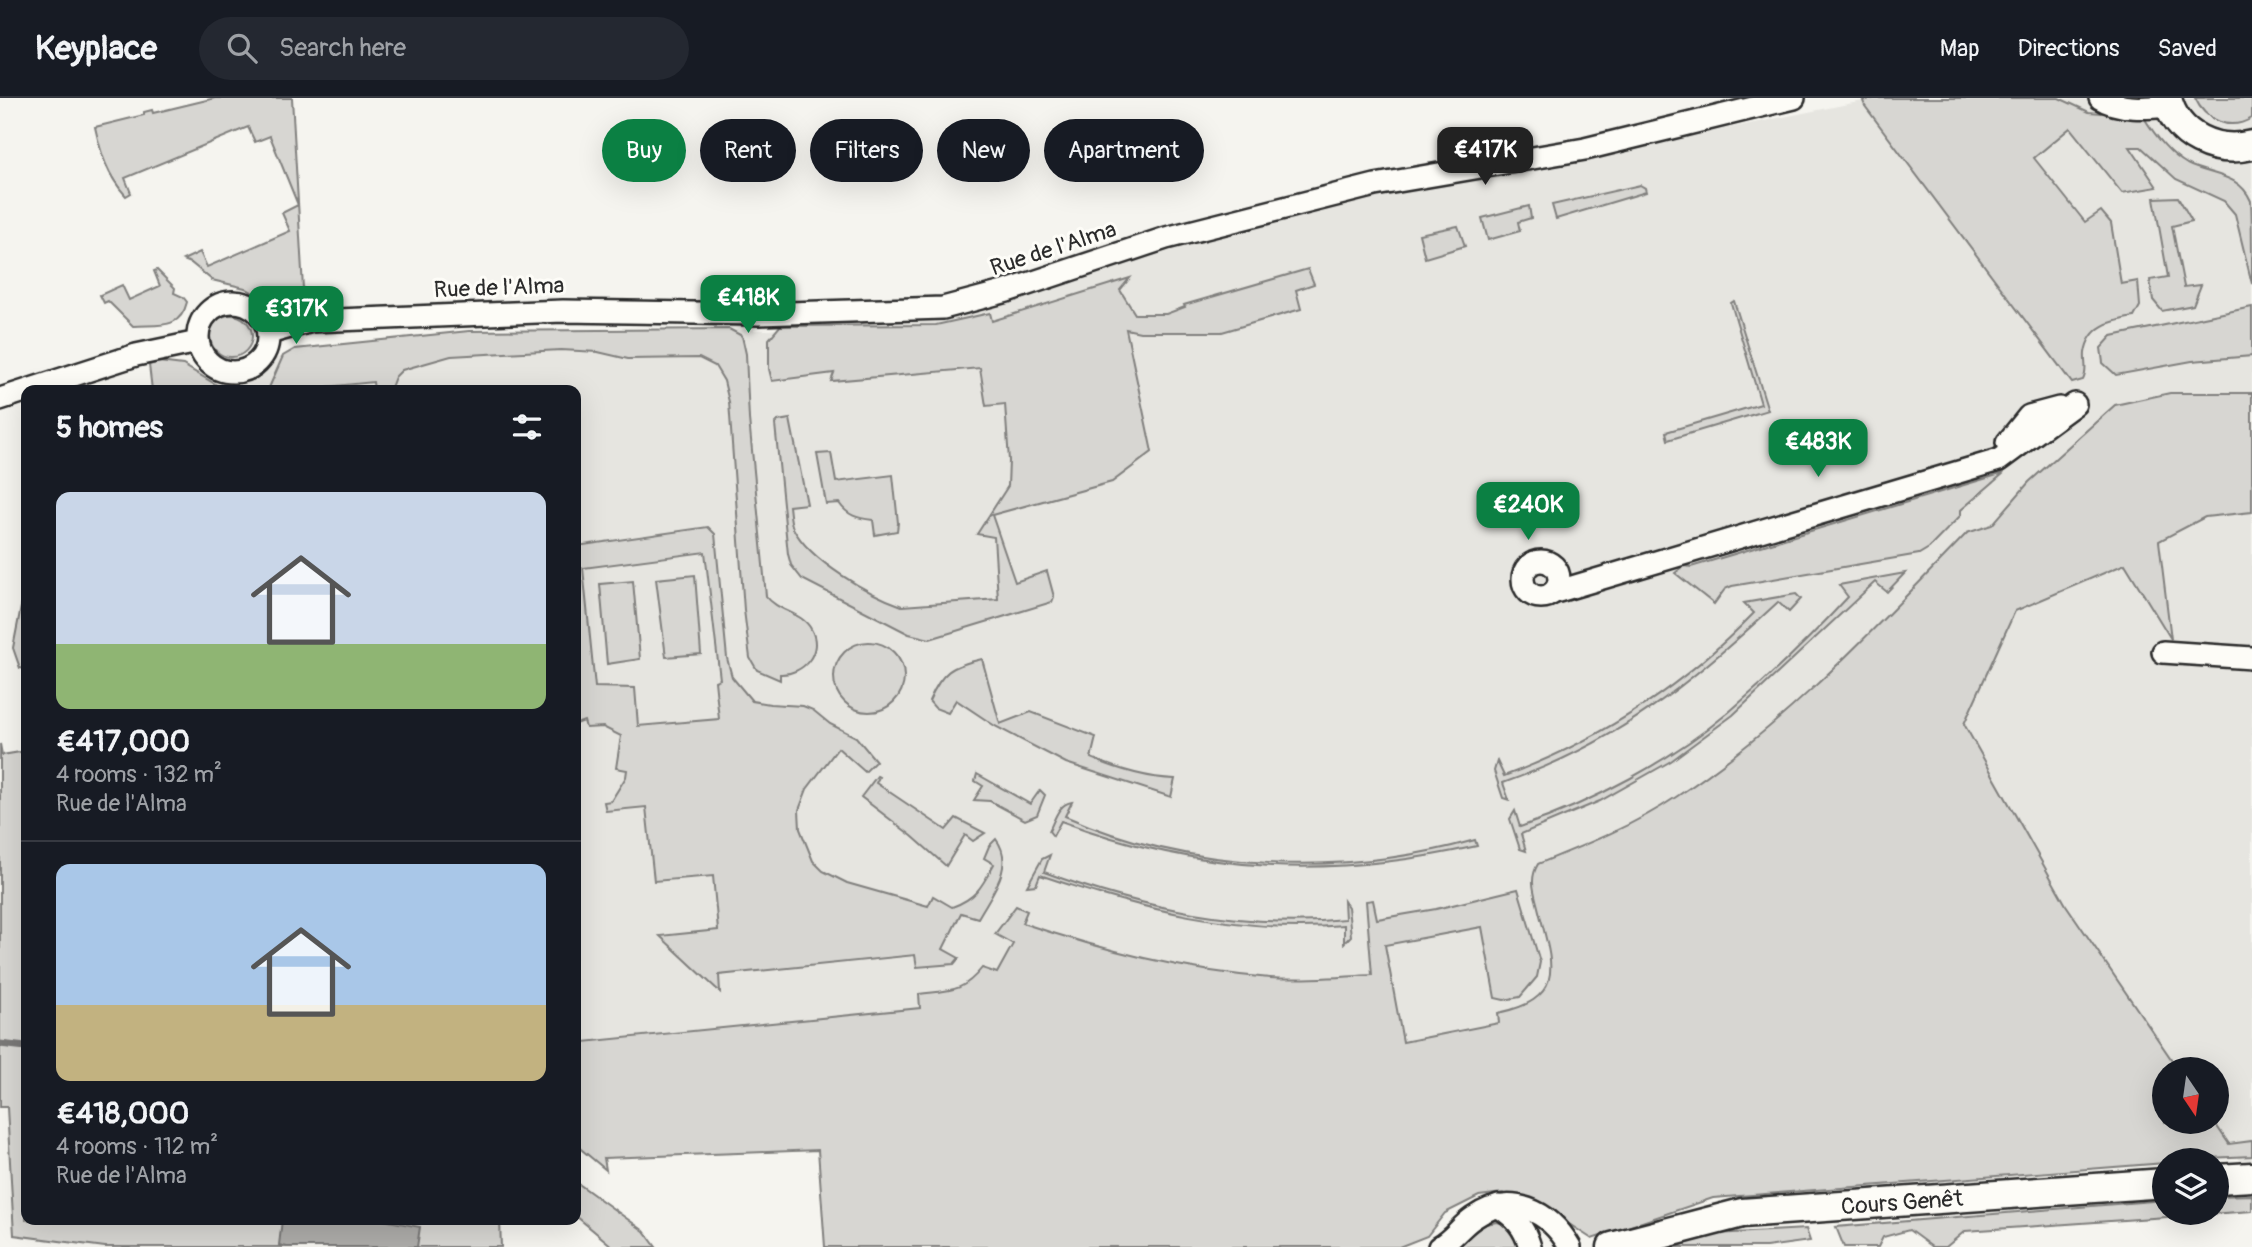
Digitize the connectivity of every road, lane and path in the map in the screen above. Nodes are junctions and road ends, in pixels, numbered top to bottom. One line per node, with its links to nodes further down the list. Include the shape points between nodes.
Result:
1 (1794, 98): 5 (street, Rue de l'Alma, via 1585,149 1375,185 1166,238 943,308 758,314 563,311 312,321)
2 (2100, 98): 3 (street, via 2110,104 2150,108)
3 (2168, 102): 4 (main road, via 2179,125 2196,139)
4 (2248, 153)
5 (269, 333): 6 (street, via 264,356 256,365 234,373 214,367); 6 (street, via 259,312 249,305 226,302 207,313)
6 (198, 342): 7 (street, via 136,355)
7 (43, 385)
8 (21, 392): 9 (street)
9 (0, 399)
10 (1556, 584): 10 (street, via 1999,460 2075,404 2029,416 2007,443 1982,452 1571,574)
11 (2163, 652): 12 (street)
12 (2252, 658)
13 (2252, 1177): 14 (main road)
14 (2229, 1178)
15 (2152, 1184): 17 (main road, Cours Genêt, via 1741,1213 1686,1226)
16 (1498, 1206): 18 (street, via 1471,1219); 19 (street, via 1517,1220); 20 (street, via 1527,1207 1564,1236)
17 (1640, 1244): 21 (main road, Cours Genêt)
18 (1439, 1247)
19 (1530, 1247)
20 (1570, 1247)
21 (1612, 1247)

